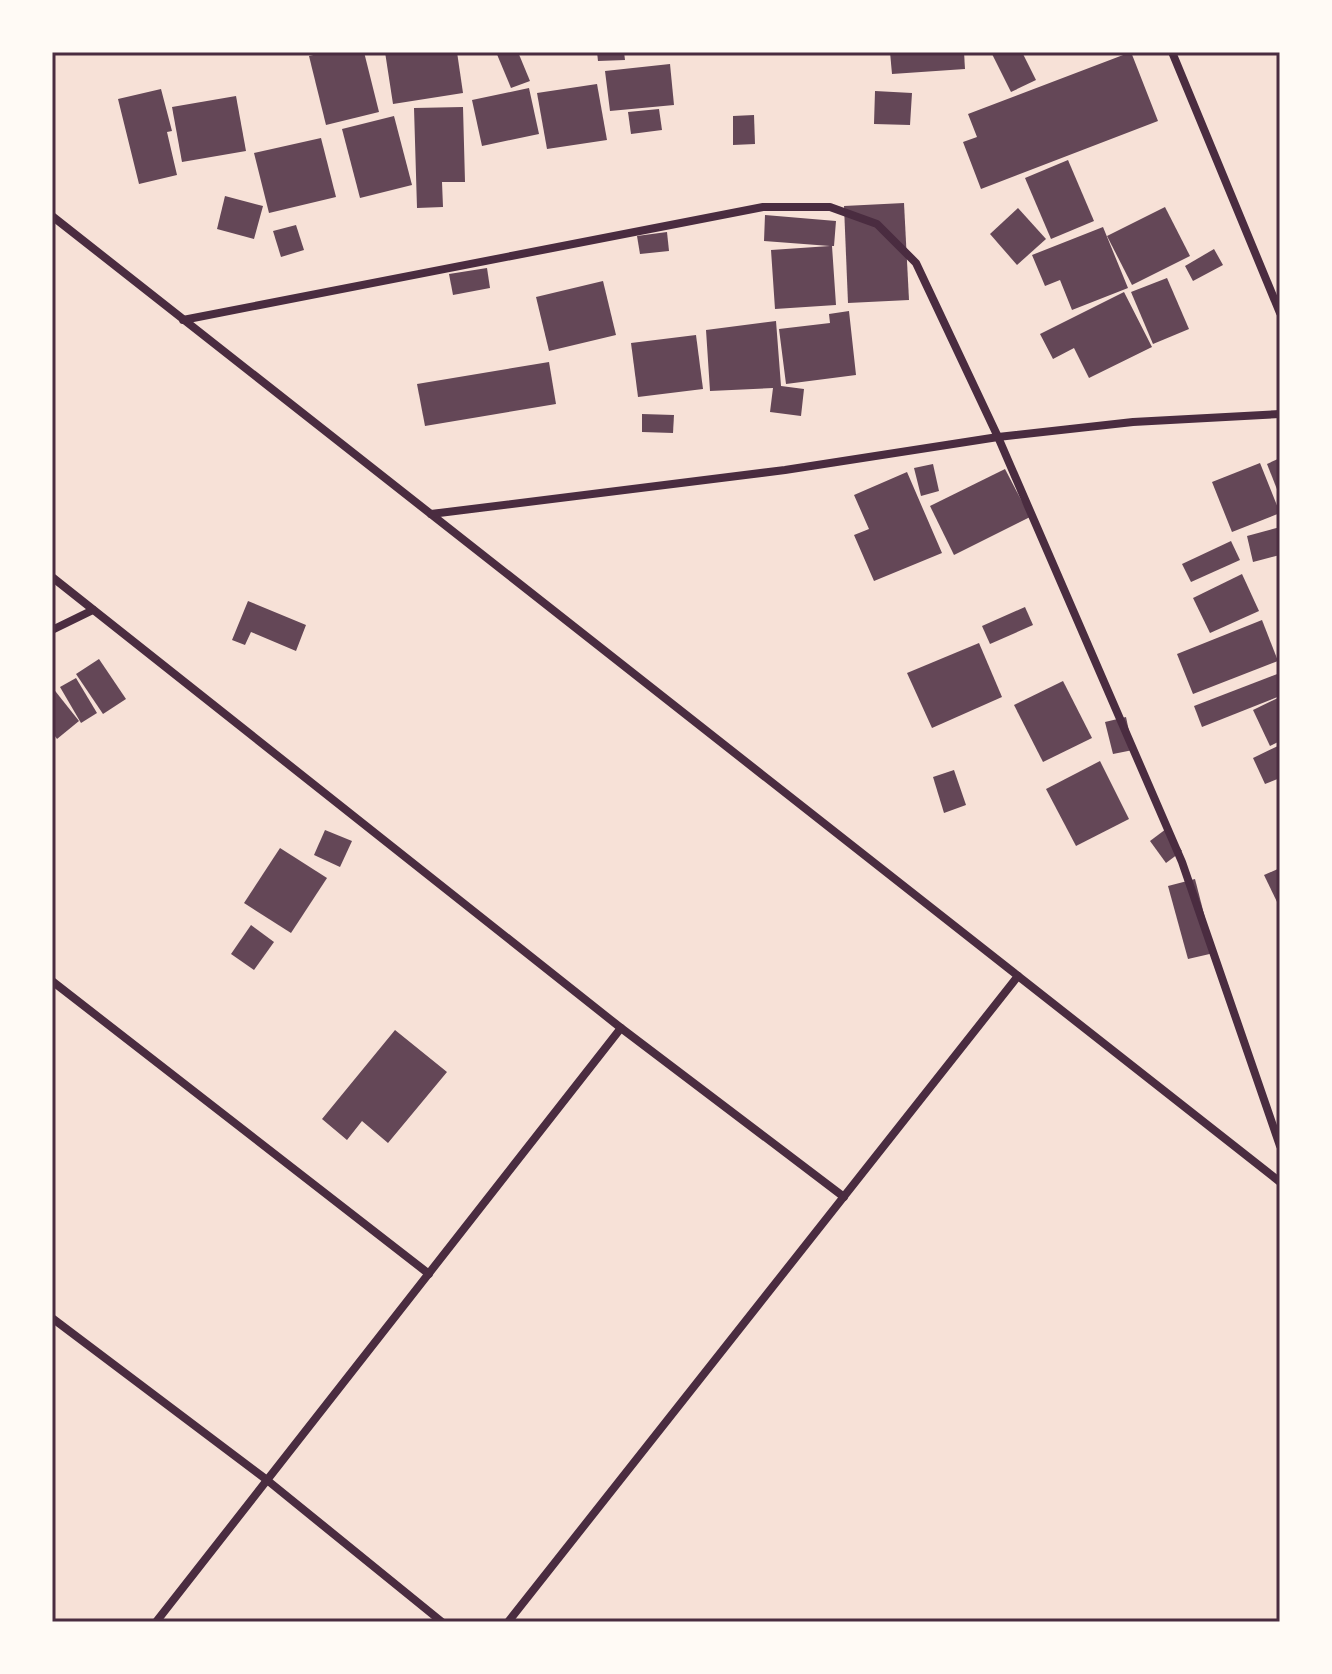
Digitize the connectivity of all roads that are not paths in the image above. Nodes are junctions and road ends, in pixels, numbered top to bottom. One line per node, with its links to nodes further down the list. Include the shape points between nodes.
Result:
1 (1172, 52): 3 (street)
2 (52, 216): 4 (street)
3 (1280, 313)
4 (183, 320): 6 (street, via 763,207 830,207 877,224 916,263); 7 (street)
5 (1280, 414): 6 (street)
6 (998, 437): 7 (street, via 785,470); 14 (street, via 1182,862)
7 (431, 514): 11 (street)
8 (52, 577): 9 (street)
9 (93, 610): 10 (street); 13 (street)
10 (52, 630)
11 (1018, 976): 15 (street); 16 (street)
12 (52, 981): 17 (street)
13 (621, 1028): 16 (street); 17 (street)
14 (1280, 1146)
15 (1280, 1182)
16 (844, 1197): 22 (street)
17 (429, 1274): 19 (street)
18 (52, 1318): 19 (street)
19 (267, 1480): 20 (street); 21 (street)
20 (156, 1622)
21 (442, 1622)
22 (508, 1622)

